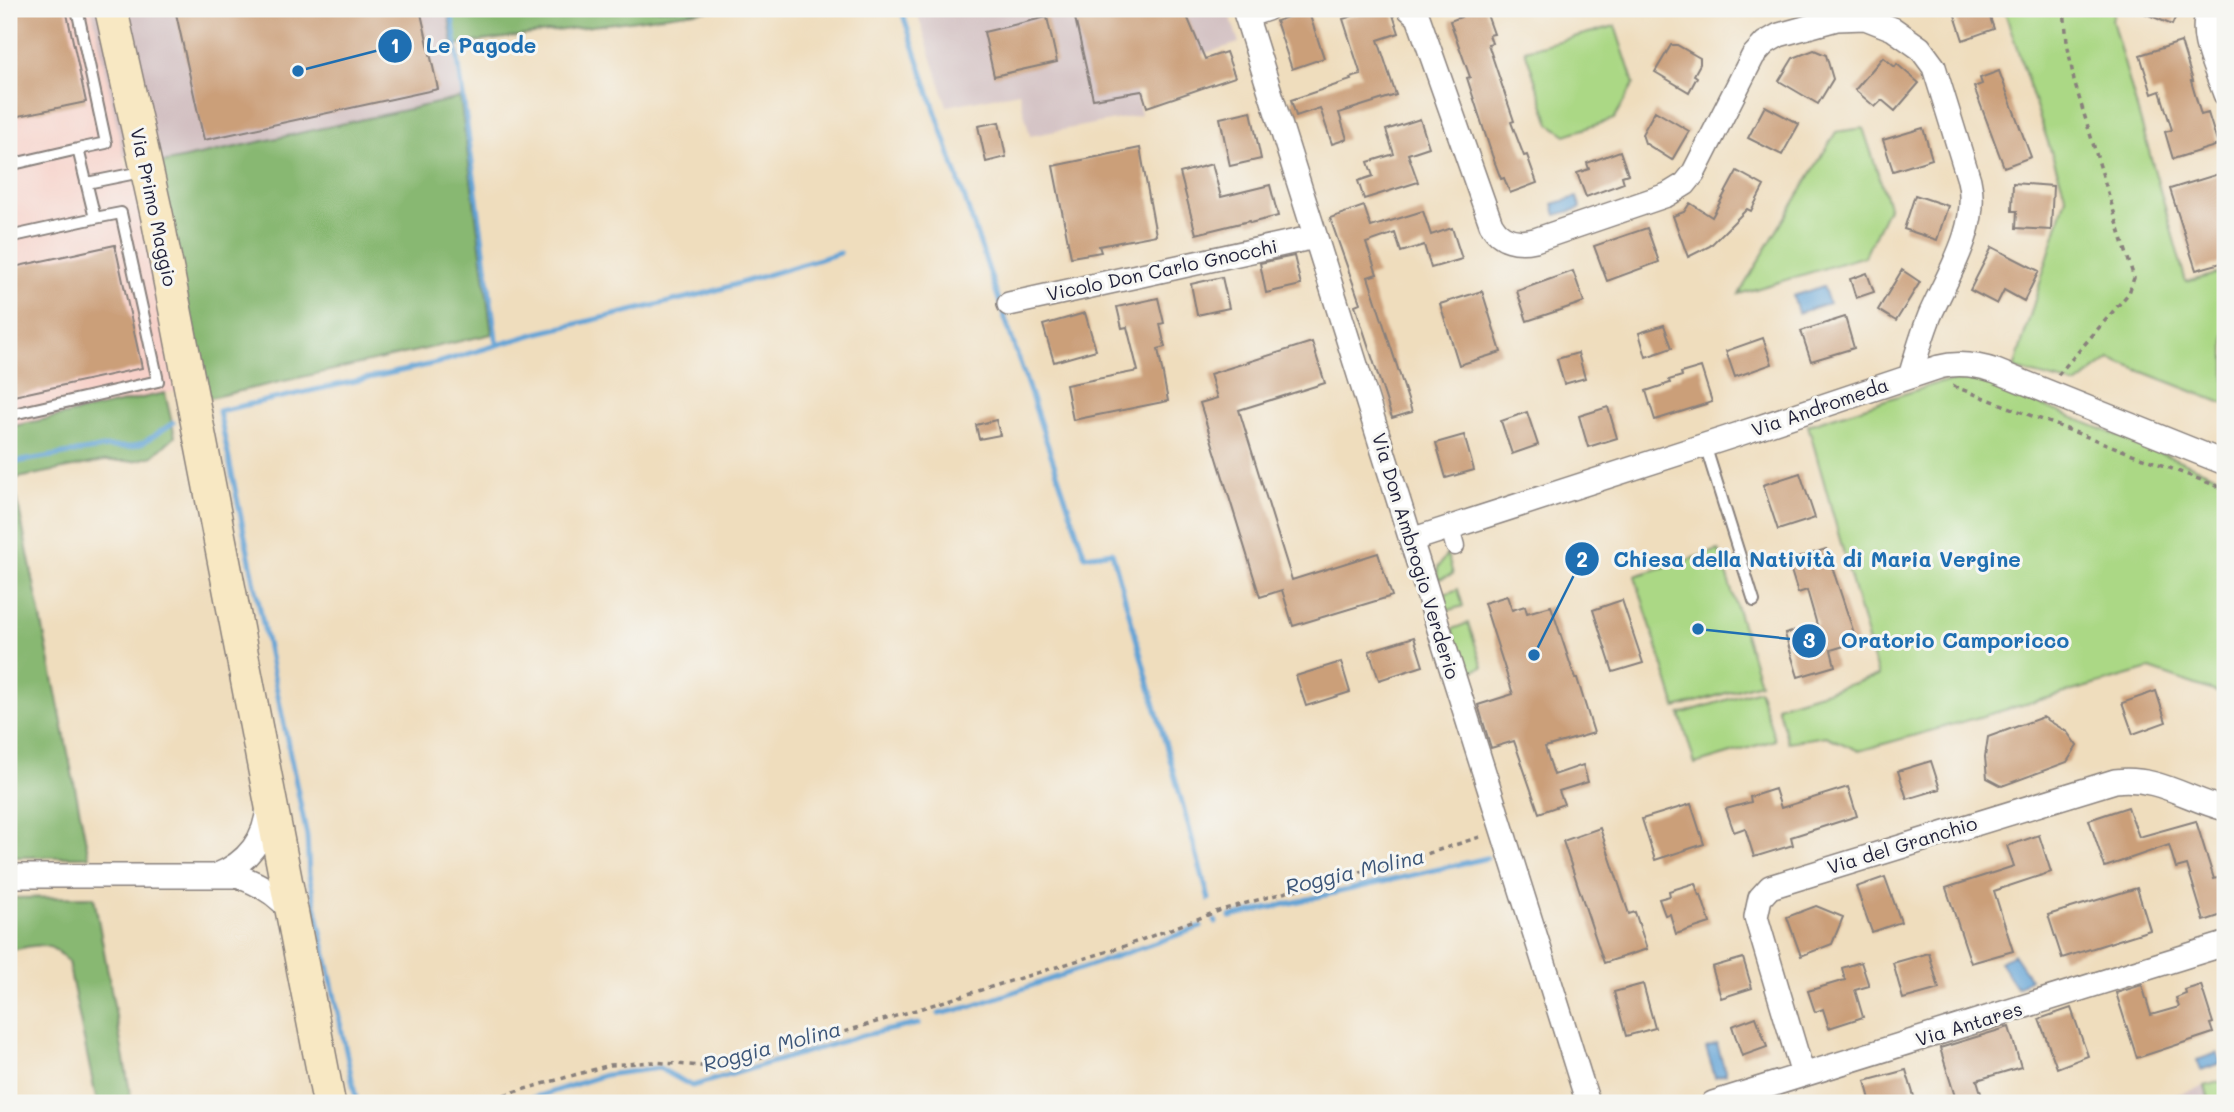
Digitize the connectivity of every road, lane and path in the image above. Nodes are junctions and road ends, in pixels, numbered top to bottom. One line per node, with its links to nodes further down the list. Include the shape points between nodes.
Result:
1 (77, 9): 8 (lane, via 106,143)
2 (111, 9): 10 (main road, Via Primo Maggio)
3 (2064, 9): 18 (path, via 2074,80 2134,278 2126,298)
4 (2209, 9): 7 (street, via 2205,34)
5 (1252, 11): 14 (street, Via Don Ambrogio Verderio)
6 (1416, 12): 17 (street, via 1493,228 1507,240 1526,242 1667,195 1685,184 1753,56 1779,35 1852,17 1877,22 1909,39 1937,73 1971,199 1965,237 1924,330)
7 (2225, 94)
8 (78, 149): 9 (lane); 11 (lane)
9 (9, 165)
10 (147, 171): 11 (lane); 25 (main road, Via Primo Maggio)
11 (86, 183): 12 (lane)
12 (95, 218): 13 (lane); 19 (lane, via 121,213 158,382)
13 (9, 237)
14 (1315, 237): 15 (street, Vicolo Don Carlo Gnocchi); 23 (street, Via Don Ambrogio Verderio)
15 (1009, 304)
16 (1939, 368): 17 (street, Via Andromeda); 18 (street, Via Andromeda, via 1988,368); 22 (path, via 1953,386)
17 (1910, 377): 20 (street, Via Andromeda)
18 (2045, 391): 21 (street, Via Andromeda)
19 (9, 415)
20 (1705, 446): 23 (street, Via Andromeda, via 1452,537); 24 (lane)
21 (2225, 463)
22 (2225, 489)
23 (1411, 540): 27 (street, Via Don Ambrogio Verderio)
24 (1755, 601)
25 (269, 799): 28 (street, via 262,835 254,849); 30 (main road, Via Primo Maggio)
26 (2225, 809): 32 (street, Via del Granchio, via 2152,782 2115,781 1770,887 1760,898 1756,917)
27 (1502, 830): 34 (path, via 1221,910 1122,947 742,1063 712,1067 653,1062 610,1065); 35 (street, Via Don Ambrogio Verderio)
28 (215, 875): 29 (street); 30 (street, via 237,876 262,886)
29 (9, 876)
30 (291, 911): 33 (main road, Via Primo Maggio)
31 (2225, 944): 32 (street, Via Antares)
32 (1803, 1075): 36 (street, Via Antares)
33 (329, 1103)
34 (475, 1103)
35 (1588, 1103)
36 (1713, 1103)

